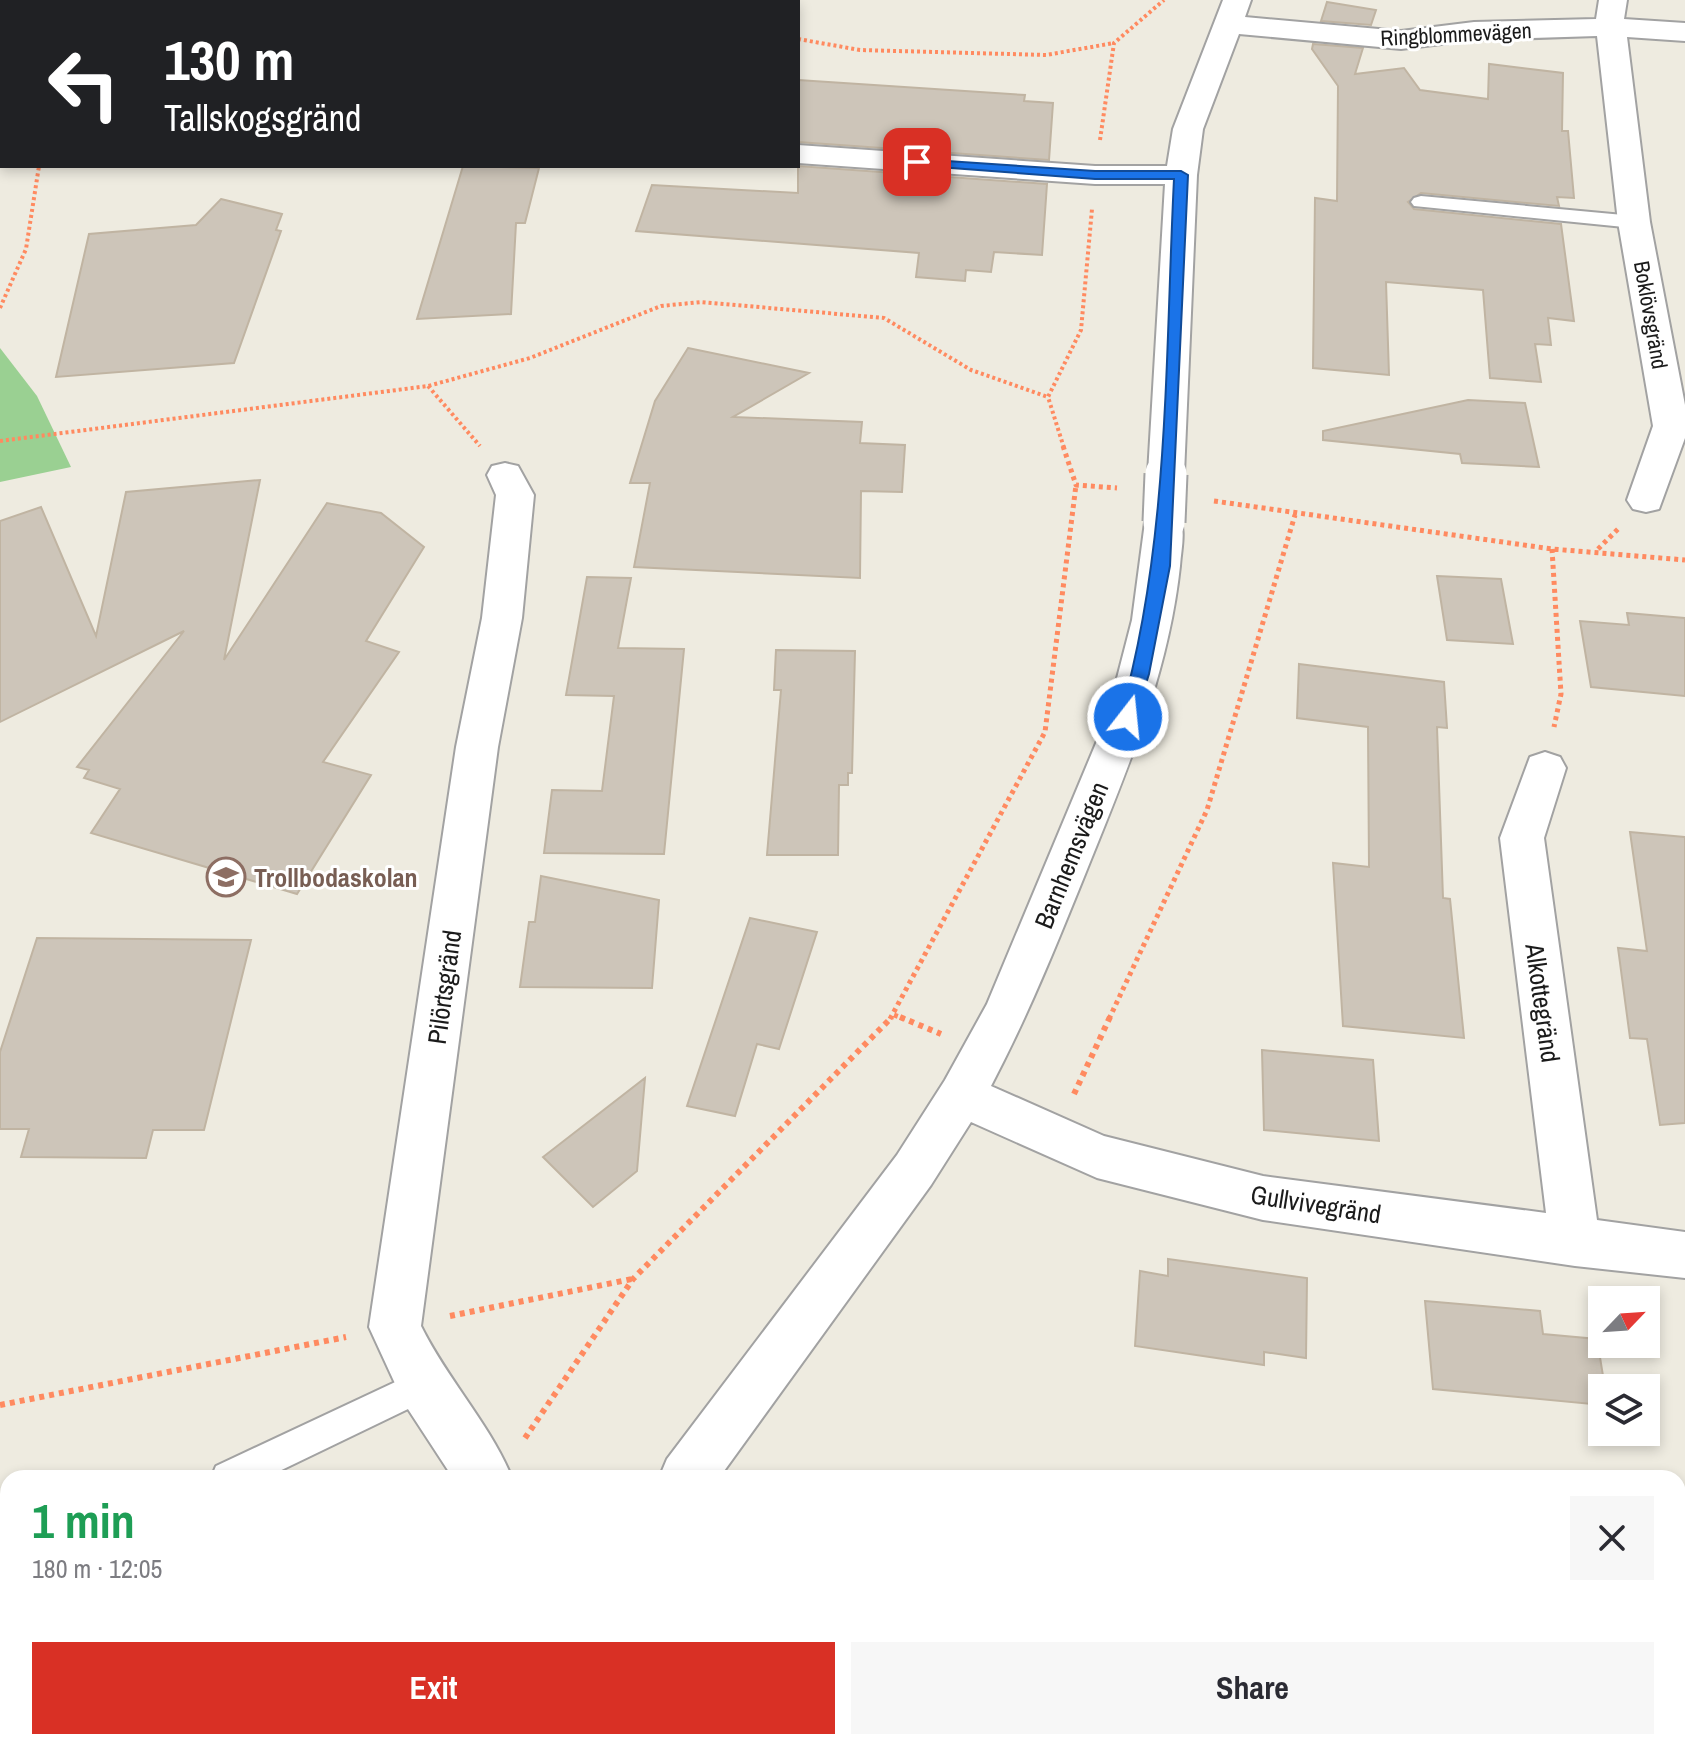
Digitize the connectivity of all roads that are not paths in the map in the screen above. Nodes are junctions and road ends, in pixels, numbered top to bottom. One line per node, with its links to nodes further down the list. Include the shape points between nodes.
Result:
1 (1232, 12): 2 (street, Ringblommevägen, via 1320,35 1401,40); 5 (street, Barnhemsvägen, via 1188,129)
2 (1612, 14): 3 (street, Ringblommevägen); 7 (street, Boklövsgränd)
3 (1685, 32)
4 (800, 154): 5 (street, via 1095,175)
5 (1181, 175): 11 (street, Barnhemsvägen, bridge, via 1162,566 1141,674 1008,1009)
6 (1421, 202): 7 (lane)
7 (1634, 222): 9 (street, Boklövsgränd, via 1671,426)
8 (505, 475): 14 (street, Pilörtsgränd, via 515,495 502,618 477,747 395,1327)
9 (1646, 500)
10 (1545, 768): 12 (street, Alkottegränd, via 1522,838)
11 (962, 1095): 12 (street, Gullvivegränd, via 1097,1156 1263,1198); 17 (street, Barnhemsvägen, via 914,1170)
12 (1575, 1243): 13 (street, Gullvivegränd)
13 (1685, 1255)
14 (423, 1385): 15 (lane); 16 (street)
15 (245, 1470)
16 (480, 1470)
17 (692, 1470)

